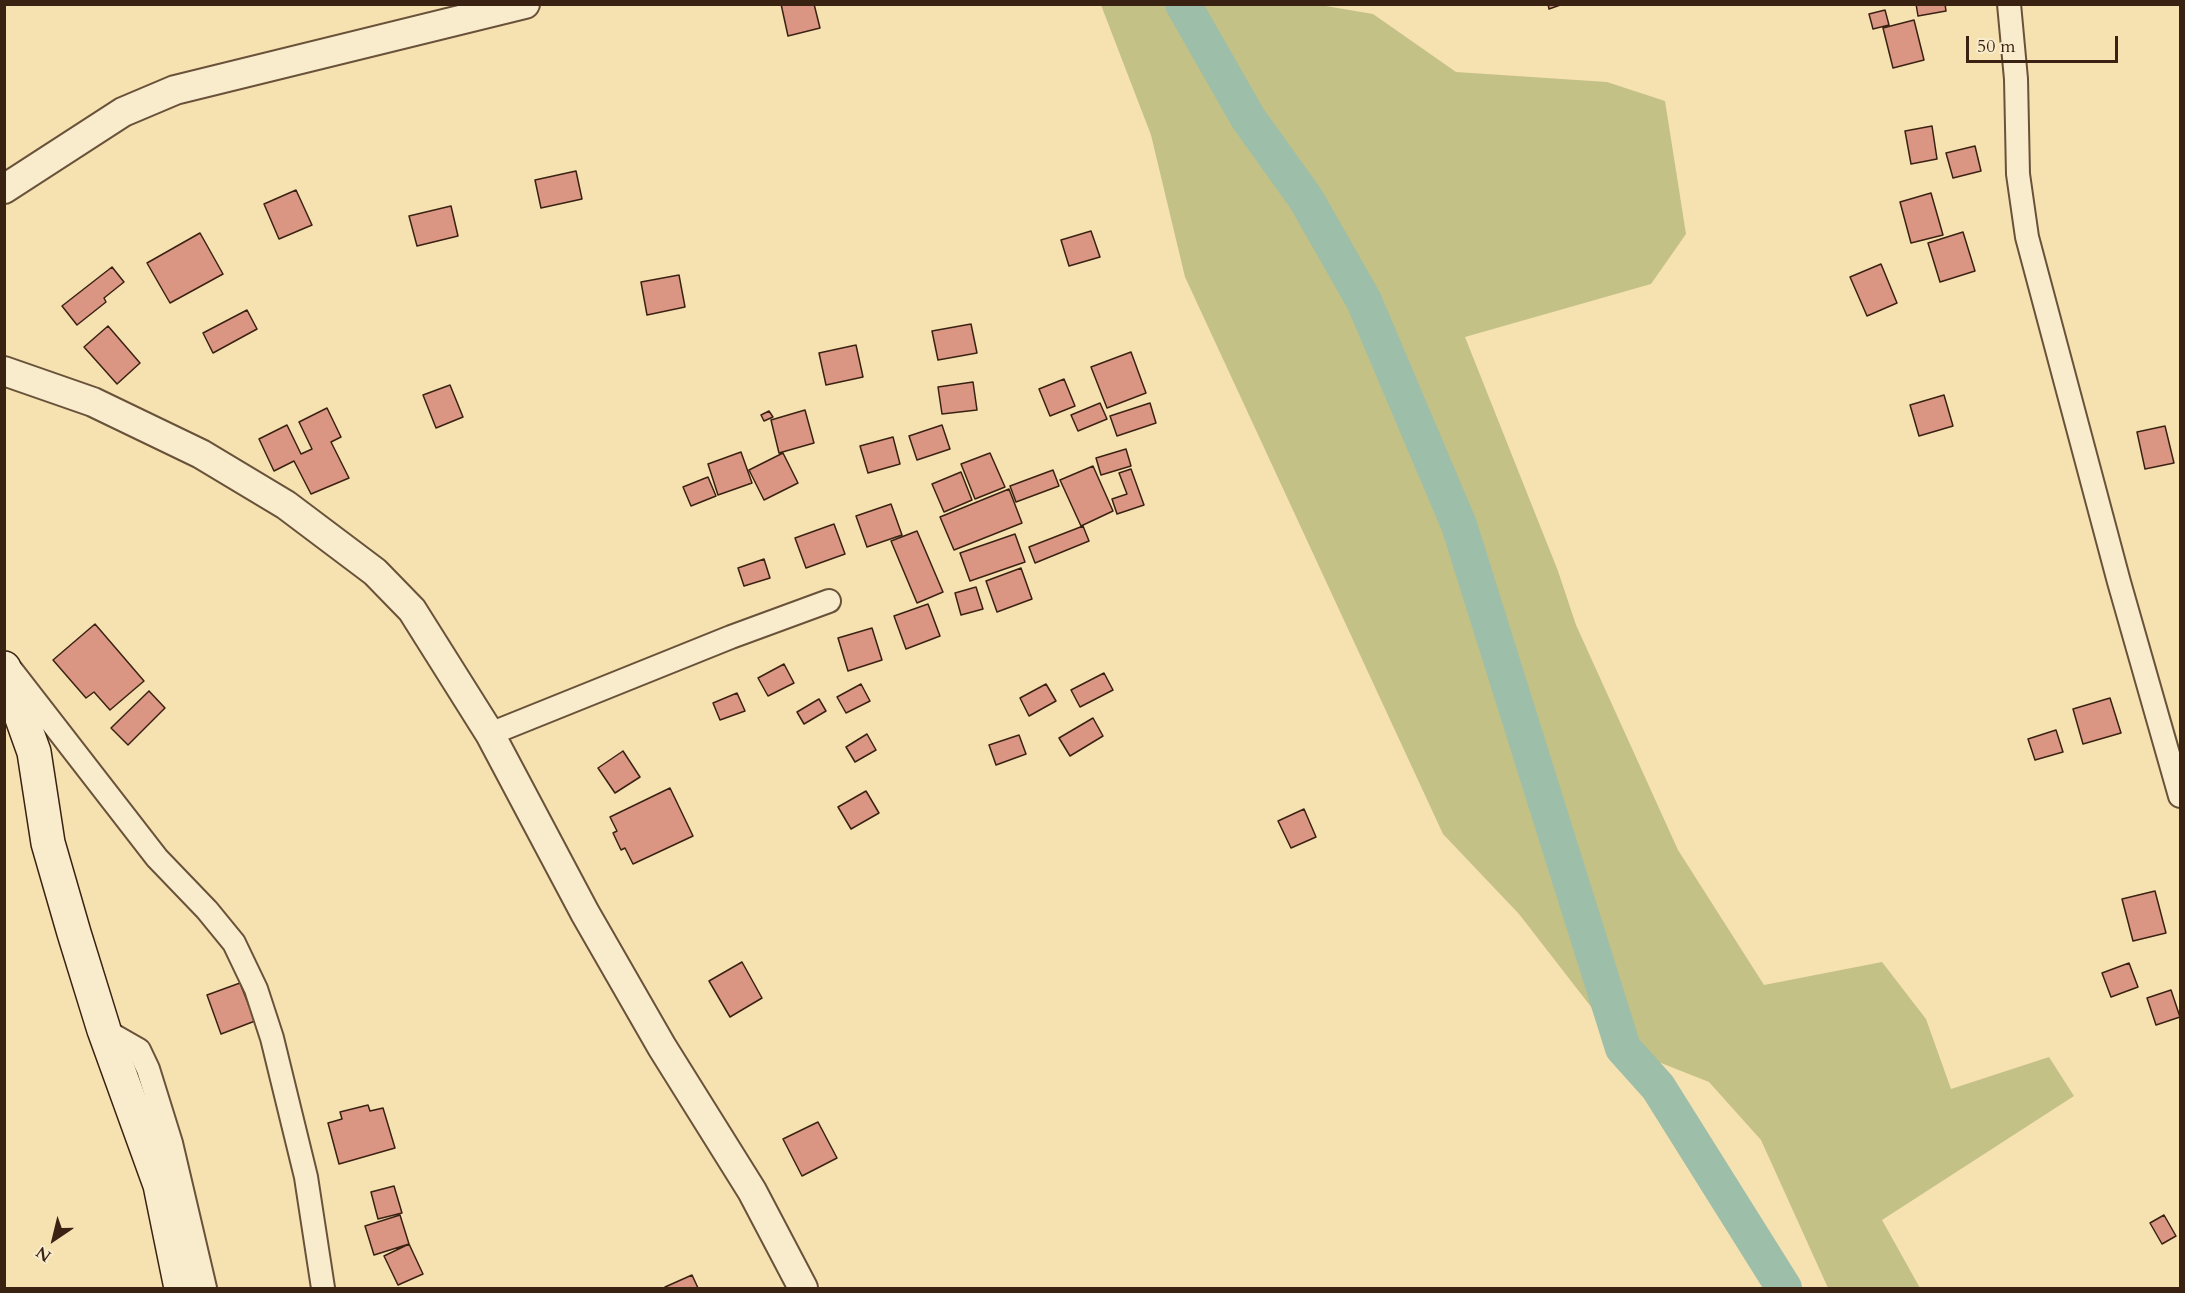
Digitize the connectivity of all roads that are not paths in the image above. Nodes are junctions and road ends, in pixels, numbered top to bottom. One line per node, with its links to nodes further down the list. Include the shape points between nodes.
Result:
1 (525, 4): 3 (street, via 175,90 123,112)
2 (2009, 4): 9 (street, via 2016,79 2018,174 2027,237)
3 (4, 189)
4 (4, 371): 8 (street, via 93,402 201,454 313,525 375,572 412,610)
5 (829, 601): 8 (street)
6 (4, 660): 13 (street, via 144,841 234,943 256,989 272,1038 306,1177)
7 (4, 668): 10 (main road, via 34,752 48,843)
8 (490, 734): 14 (street, via 585,913 752,1191)
9 (2181, 796)
10 (104, 1030): 11 (main road, via 160,1185); 12 (street, via 139,1050 148,1069 171,1143)
11 (181, 1288)
12 (205, 1288)
13 (323, 1288)
14 (803, 1288)

